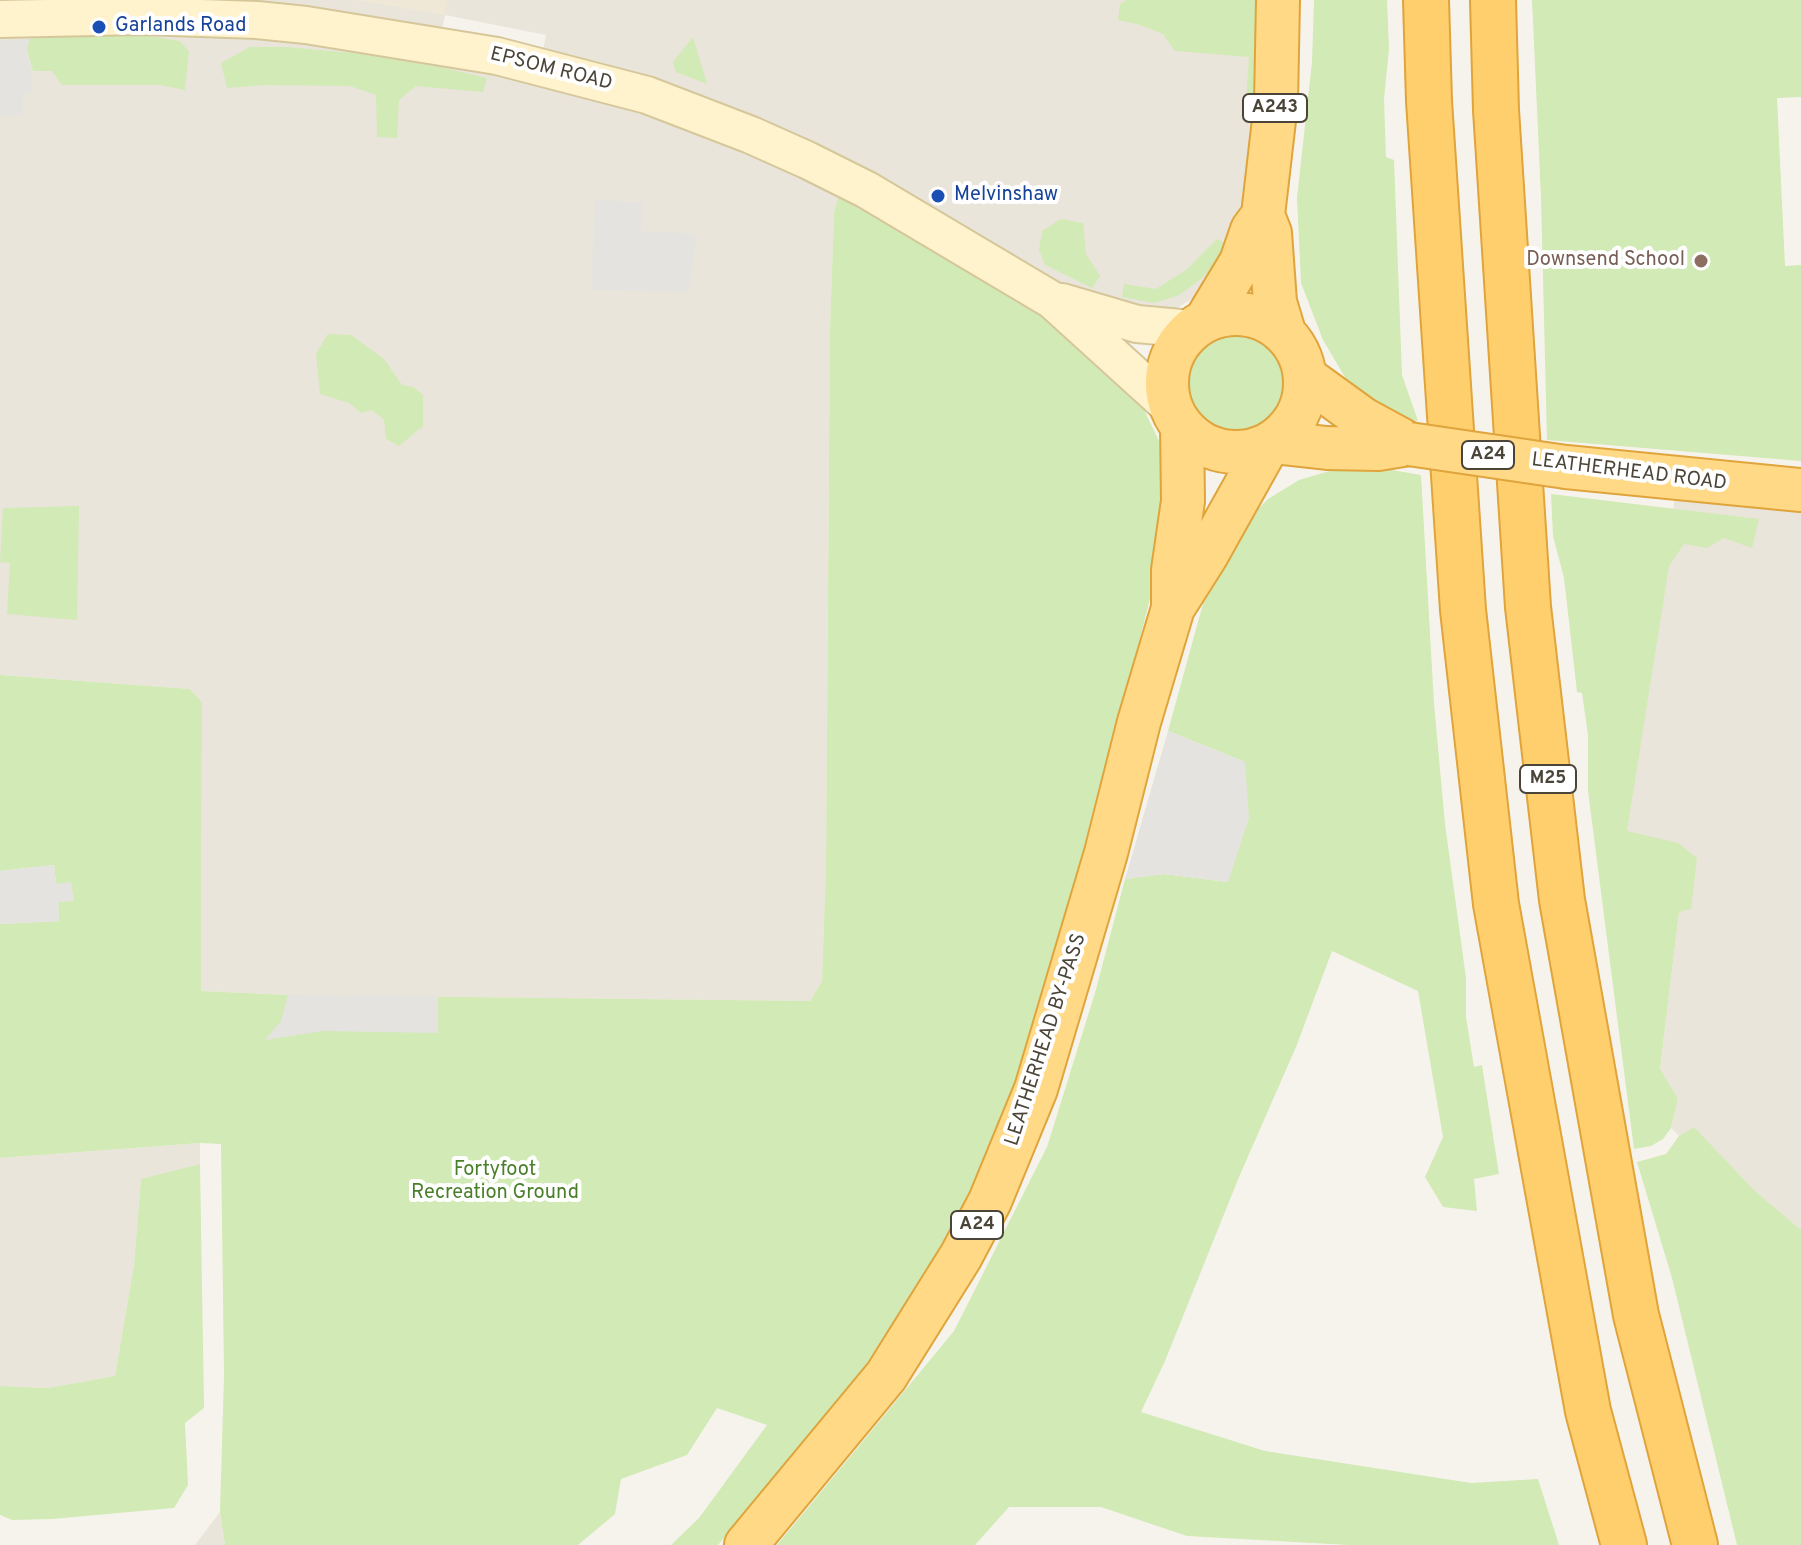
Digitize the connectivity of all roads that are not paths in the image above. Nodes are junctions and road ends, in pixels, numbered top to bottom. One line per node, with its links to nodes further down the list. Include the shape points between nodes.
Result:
1 (1278, 0): 5 (highway, A243, via 1276,103)
2 (1426, 0): 16 (highway, via 1463,610 1496,904 1588,1411)
3 (1493, 0): 17 (highway, M25, via 1528,607 1562,900 1636,1315)
4 (0, 19): 6 (main road, EPSOM ROAD, via 257,20 462,48 573,74 647,95 807,160)
5 (1263, 215): 7 (highway, A243, via 1234,274); 8 (highway, A243)
6 (1052, 300): 7 (main road, EPSOM ROAD, via 1137,324); 10 (main road, EPSOM ROAD)
7 (1199, 324): 8 (highway, via 1226,314 1246,314); 10 (highway, via 1177,346 1168,366 1167,388)
8 (1284, 332): 9 (highway, via 1302,361)
9 (1305, 377): 11 (highway, via 1298,414); 12 (highway, LEATHERHEAD ROAD / A24)
10 (1177, 418): 11 (highway, via 1200,442 1222,451 1245,452); 14 (highway, LEATHERHEAD BY-PASS, via 1183,501)
11 (1270, 443): 12 (highway, LEATHERHEAD ROAD / A24, via 1378,449); 14 (highway, LEATHERHEAD BY-PASS)
12 (1409, 444): 13 (highway, LEATHERHEAD ROAD / A24, bridge, via 1566,467)
13 (1801, 490)
14 (1173, 608): 15 (highway, LEATHERHEAD BY-PASS / A24, via 1036,1089 990,1201 886,1376)
15 (746, 1545)
16 (1624, 1545)
17 (1695, 1545)

